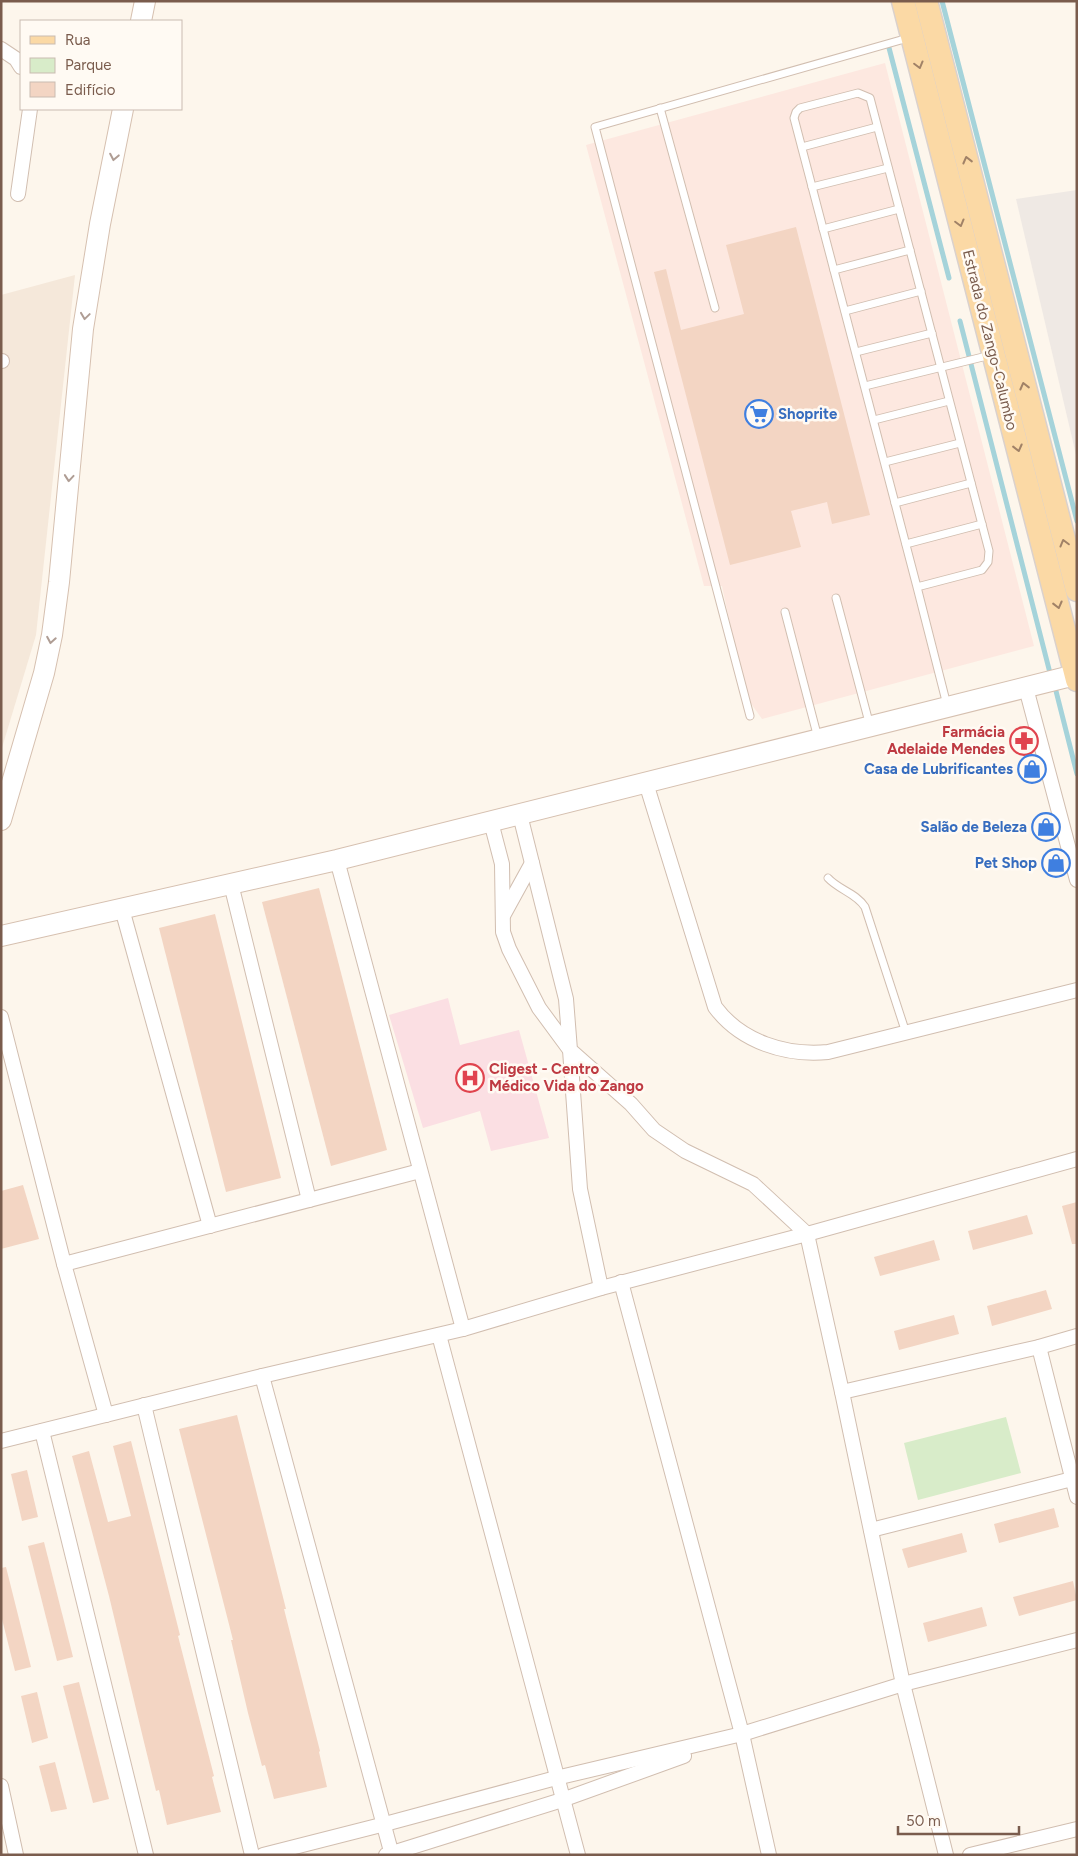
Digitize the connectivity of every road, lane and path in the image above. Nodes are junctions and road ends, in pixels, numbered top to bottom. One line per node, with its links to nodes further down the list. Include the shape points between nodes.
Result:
1 (145, 1): 4 (street)
2 (902, 1): 5 (main road, Estrada do Zango-Calumbo)
3 (926, 1): 37 (main road, one-way to 3)
4 (141, 20)
5 (912, 37): 8 (lane); 25 (main road, Estrada do Zango-Calumbo, one-way to 25)
6 (1, 48): 7 (street)
7 (20, 65)
8 (660, 108): 21 (lane); 43 (lane, via 595,127)
9 (30, 110): 15 (street)
10 (123, 110): 48 (street, one-way to 48, via 83,329 52,636)
11 (877, 127): 12 (lane); 12 (lane, via 870,98 863,94 800,108 794,118); 13 (lane)
12 (802, 147): 14 (lane)
13 (888, 168): 14 (lane); 16 (lane)
14 (812, 187): 17 (lane)
15 (18, 194)
16 (899, 209): 17 (lane); 18 (lane)
17 (823, 229): 19 (lane)
18 (910, 250): 19 (lane); 20 (lane)
19 (834, 270): 22 (lane)
20 (921, 291): 22 (lane); 23 (lane)
21 (715, 308)
22 (845, 311): 24 (lane)
23 (932, 333): 24 (lane); 26 (lane)
24 (856, 352): 27 (lane)
25 (985, 356): 26 (lane); 40 (main road, Estrada do Zango-Calumbo, one-way to 40)
26 (941, 367): 27 (lane); 28 (lane)
27 (865, 386): 29 (lane)
28 (949, 401): 29 (lane); 30 (lane)
29 (874, 420): 31 (lane)
30 (960, 443): 31 (lane); 32 (lane)
31 (884, 462): 33 (lane)
32 (971, 483): 33 (lane); 34 (lane)
33 (895, 503): 35 (lane)
34 (982, 524): 35 (lane); 36 (lane, via 989,551 988,562 982,570)
35 (906, 544): 36 (lane)
36 (918, 587): 42 (lane)
37 (1077, 590)
38 (836, 598): 44 (lane)
39 (785, 612): 45 (lane)
40 (1065, 679): 41 (street)
41 (1026, 688): 42 (street); 54 (street)
42 (947, 708): 44 (street)
43 (750, 716)
44 (870, 727): 45 (street)
45 (818, 740): 46 (street)
46 (646, 783): 47 (street); 63 (street, via 715,1007 725,1021 742,1034 765,1044 811,1054)
47 (520, 815): 49 (street); 51 (street)
48 (1, 820)
49 (491, 822): 50 (street); 52 (street)
50 (337, 860): 56 (street); 66 (street)
51 (532, 863): 55 (street); 57 (street)
52 (502, 864): 55 (street); 59 (street)
53 (828, 878): 63 (lane, via 860,900 865,908)
54 (1077, 880)
55 (521, 882): 57 (street); 59 (street)
56 (231, 884): 58 (street); 67 (street)
57 (542, 904): 64 (street, via 566,999)
58 (122, 909): 60 (street); 68 (street)
59 (503, 914): 64 (street, via 503,932 509,949 539,1008)
60 (1, 936)
61 (1077, 990): 63 (street)
62 (1, 1017): 70 (street)
63 (906, 1033)
64 (570, 1050): 69 (street, via 631,1104 654,1130 685,1151 753,1184); 72 (street, via 580,1189)
65 (1077, 1159): 69 (street)
66 (420, 1172): 67 (street); 73 (street)
67 (309, 1200): 68 (street)
68 (210, 1226): 70 (street)
69 (807, 1234): 71 (street); 78 (street)
70 (64, 1264): 80 (street)
71 (621, 1282): 72 (street); 88 (street)
72 (601, 1288): 73 (street)
73 (462, 1329): 74 (street)
74 (439, 1335): 77 (street); 89 (street)
75 (1077, 1336): 76 (street)
76 (1039, 1347): 78 (street); 83 (street)
77 (262, 1376): 79 (street); 92 (street)
78 (842, 1392): 85 (street)
79 (144, 1405): 80 (street); 97 (street)
80 (106, 1415): 81 (street)
81 (42, 1431): 82 (street); 96 (street)
82 (1, 1440)
83 (1072, 1479): 84 (street); 85 (street)
84 (1077, 1497)
85 (871, 1530): 87 (street)
86 (1077, 1640): 87 (street)
87 (903, 1684): 88 (street); 101 (street)
88 (742, 1734): 89 (street); 91 (street); 100 (street)
89 (556, 1778): 91 (street); 92 (street)
90 (1, 1786): 95 (street)
91 (562, 1800): 94 (street); 99 (street)
92 (385, 1824): 94 (street); 98 (street)
93 (1077, 1829): 102 (street)
94 (390, 1854)
95 (16, 1855)
96 (146, 1855)
97 (252, 1855)
98 (263, 1855)
99 (578, 1855)
100 (769, 1855)
101 (946, 1855)
102 (970, 1855)

